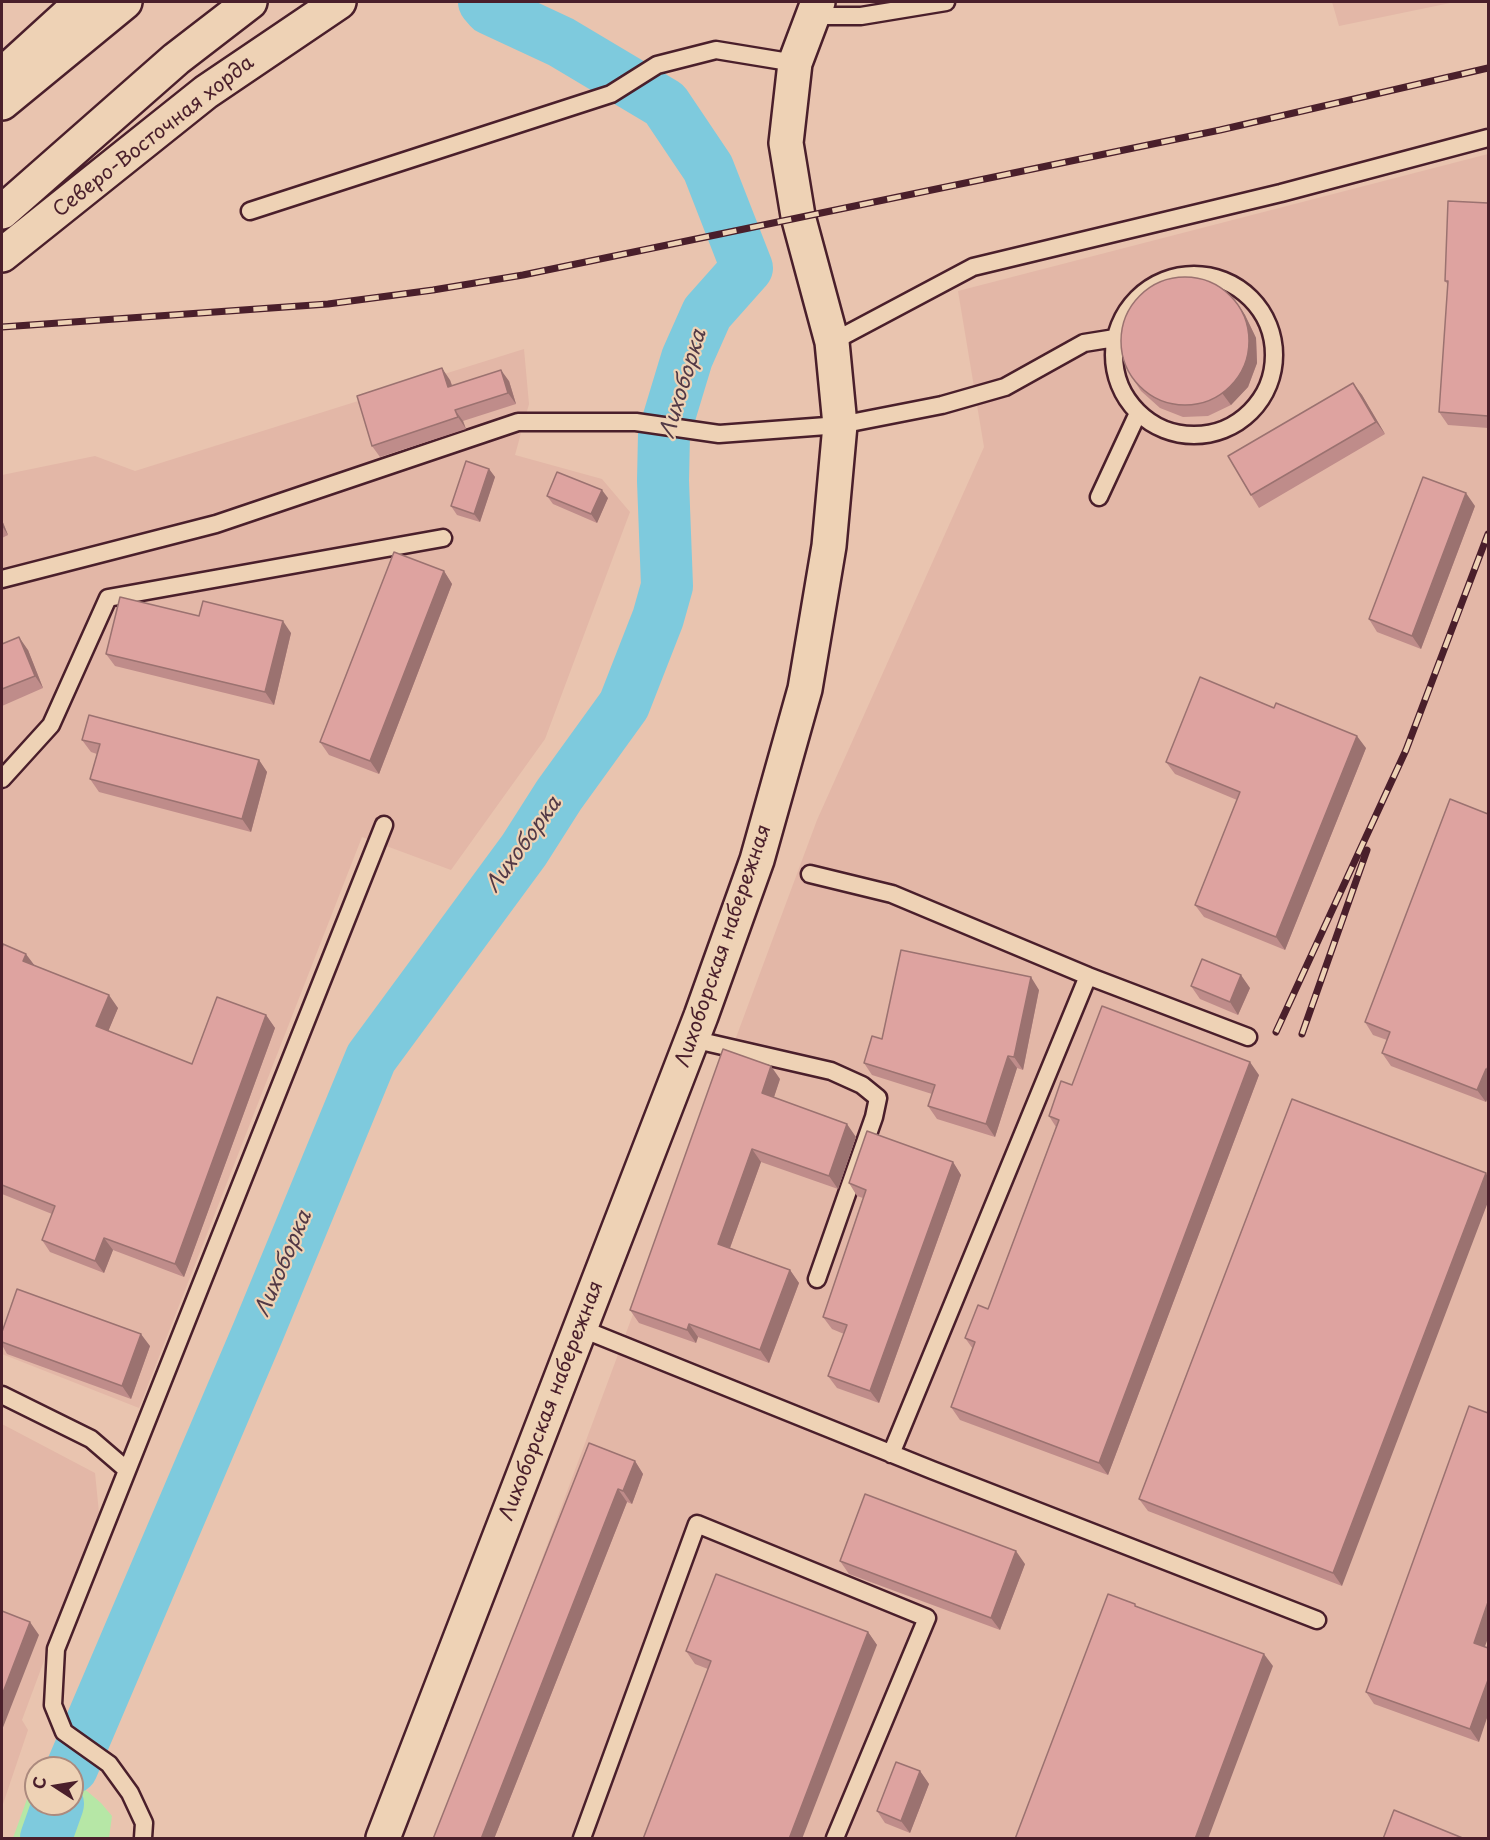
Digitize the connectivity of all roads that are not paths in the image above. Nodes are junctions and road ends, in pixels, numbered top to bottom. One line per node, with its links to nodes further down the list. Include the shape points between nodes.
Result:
1 (82, 2): 9 (street)
2 (125, 2): 10 (street)
3 (249, 2): 13 (street, Северо-Восточная хорда, via 177,59)
4 (339, 2): 14 (street, Северо-Восточная хорда, via 206,92)
5 (946, 2): 6 (lane)
6 (915, 4): 7 (lane, via 861,16)
7 (815, 9): 8 (street, Лихоборская набережная)
8 (795, 63): 12 (lane, via 716,50 657,65 611,94); 16 (street, Лихоборская набережная, via 786,142 798,216)
9 (2, 75)
10 (2, 103)
11 (1488, 138): 16 (lane, via 1281,194 973,267)
12 (250, 211)
13 (2, 212)
14 (2, 255)
15 (1115, 338): 17 (lane, via 1114,366 1122,392); 17 (lane, via 1126,310 1148,289 1175,276 1205,275 1233,285 1256,304 1271,331 1274,361 1266,390 1240,420 1222,430 1193,436 1164,430); 18 (lane, via 1084,343 1005,387 942,405)
16 (832, 342): 18 (street, Лихоборская набережная)
17 (1138, 413): 19 (lane)
18 (840, 425): 21 (lane, via 719,434 636,422 518,422 216,524); 27 (street, Лихоборская набережная, via 829,546 805,689 757,860)
19 (1099, 497)
20 (443, 538): 22 (lane, via 108,598 51,724)
21 (2, 579)
22 (2, 779)
23 (384, 825): 32 (lane)
24 (810, 874): 25 (lane, via 892,894)
25 (1088, 976): 26 (lane); 31 (lane)
26 (1248, 1038)
27 (693, 1039): 28 (lane, via 831,1071 862,1085 878,1098); 29 (street, Лихоборская набережная)
28 (817, 1279)
29 (580, 1328): 31 (lane); 35 (street, Лихоборская набережная)
30 (2, 1395): 32 (lane, via 91,1439)
31 (891, 1454): 33 (lane)
32 (127, 1470): 34 (lane, via 56,1649 53,1705 64,1732 109,1764 130,1793 144,1823)
33 (1317, 1620)
34 (143, 1839)
35 (383, 1839)
36 (582, 1839): 37 (lane, via 697,1524 927,1618)
37 (835, 1839)

